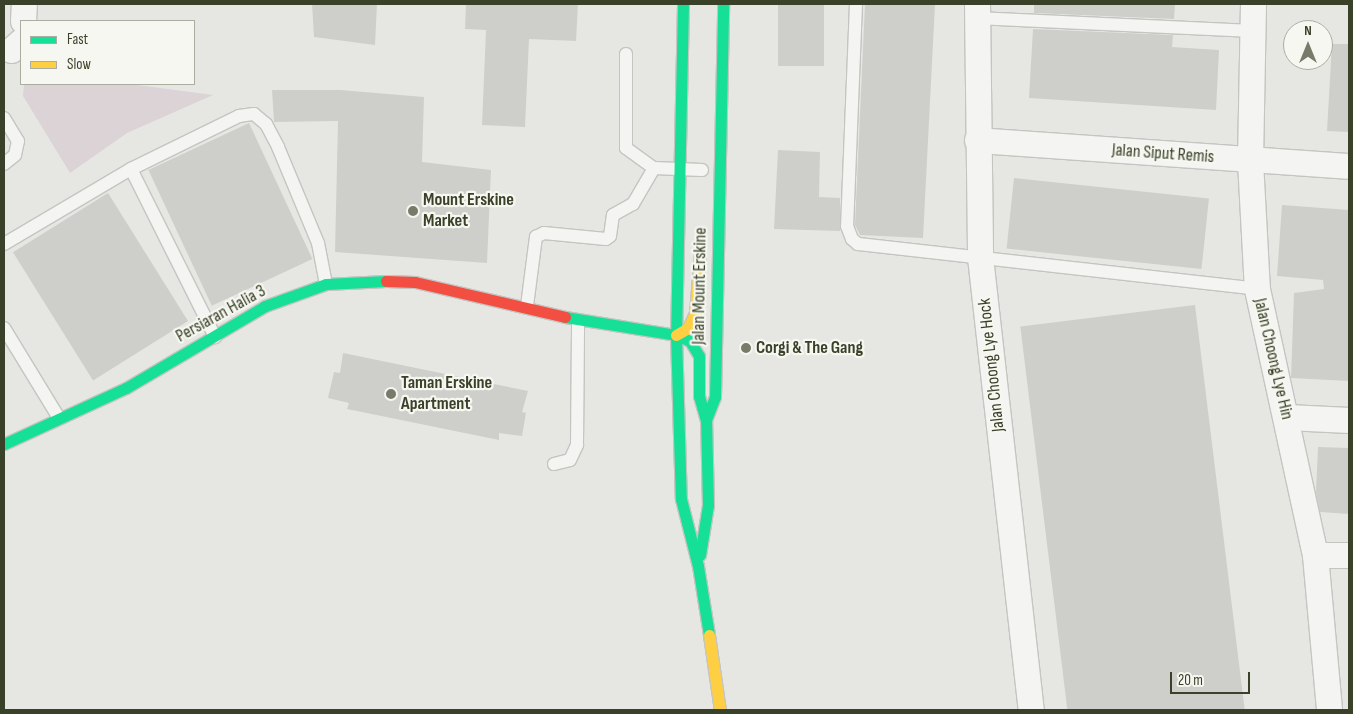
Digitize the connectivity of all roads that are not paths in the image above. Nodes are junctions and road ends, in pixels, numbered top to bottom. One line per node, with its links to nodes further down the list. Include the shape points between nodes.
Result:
1 (24, 4): 7 (street)
2 (683, 4): 18 (main road, Jalan Mount Erskine)
3 (722, 4): 11 (main road, Jalan Mount Erskine)
4 (856, 4): 22 (lane, via 848,233 858,244 865,246)
5 (1253, 4): 8 (street, Jalan Choong Lye Hin)
6 (977, 11): 8 (lane); 12 (street, Jalan Choong Lye Hock)
7 (23, 20)
8 (1252, 31): 13 (street, Jalan Choong Lye Hin)
9 (626, 54): 16 (lane, via 624,142 631,152)
10 (4, 118): 14 (lane, via 18,141 16,155)
11 (721, 124): 19 (main road); 32 (main road, Jalan Mount Erskine, via 715,397)
12 (977, 140): 13 (street, Jalan Siput Remis); 22 (street, Jalan Choong Lye Hock)
13 (1250, 160): 15 (street, Jalan Siput Remis); 24 (street, Jalan Choong Lye Hin)
14 (4, 164)
15 (1349, 166)
16 (654, 168): 18 (lane); 25 (lane, via 634,204 613,215 610,236 606,239 544,233 536,237)
17 (132, 169): 20 (lane); 23 (lane, via 246,113 261,118 278,147 318,243); 29 (lane)
18 (679, 169): 19 (lane); 28 (main road, Jalan Mount Erskine)
19 (702, 174)
20 (4, 244)
21 (700, 244): 28 (main road, via 695,313 688,328)
22 (980, 257): 24 (lane); 40 (street, Jalan Choong Lye Hock)
23 (326, 284): 25 (main road, Persiaran Halia 3, via 365,280 415,282); 29 (main road, Persiaran Halia 3, via 265,306)
24 (1257, 290): 30 (street, Jalan Choong Lye Hin)
25 (527, 306): 26 (main road, Persiaran Halia 3)
26 (578, 321): 28 (main road, Persiaran Halia 3); 35 (lane, via 577,445 570,460)
27 (4, 328): 31 (lane)
28 (676, 335): 32 (main road, via 690,341 696,348 699,396); 38 (main road, Jalan Mount Erskine, via 681,500)
29 (215, 337): 31 (main road, Persiaran Halia 3, via 126,388)
30 (1287, 417): 33 (street); 36 (street, Jalan Choong Lye Hin)
31 (59, 418): 34 (main road, Persiaran Halia 3)
32 (706, 420): 38 (main road, Jalan Mount Erskine, via 708,505)
33 (1349, 420)
34 (4, 444)
35 (554, 464)
36 (1316, 555): 37 (street); 41 (street, Jalan Choong Lye Hin)
37 (1349, 555)
38 (698, 566): 39 (main road, Jalan Mount Erskine)
39 (720, 710)
40 (1031, 710)
41 (1329, 710)

